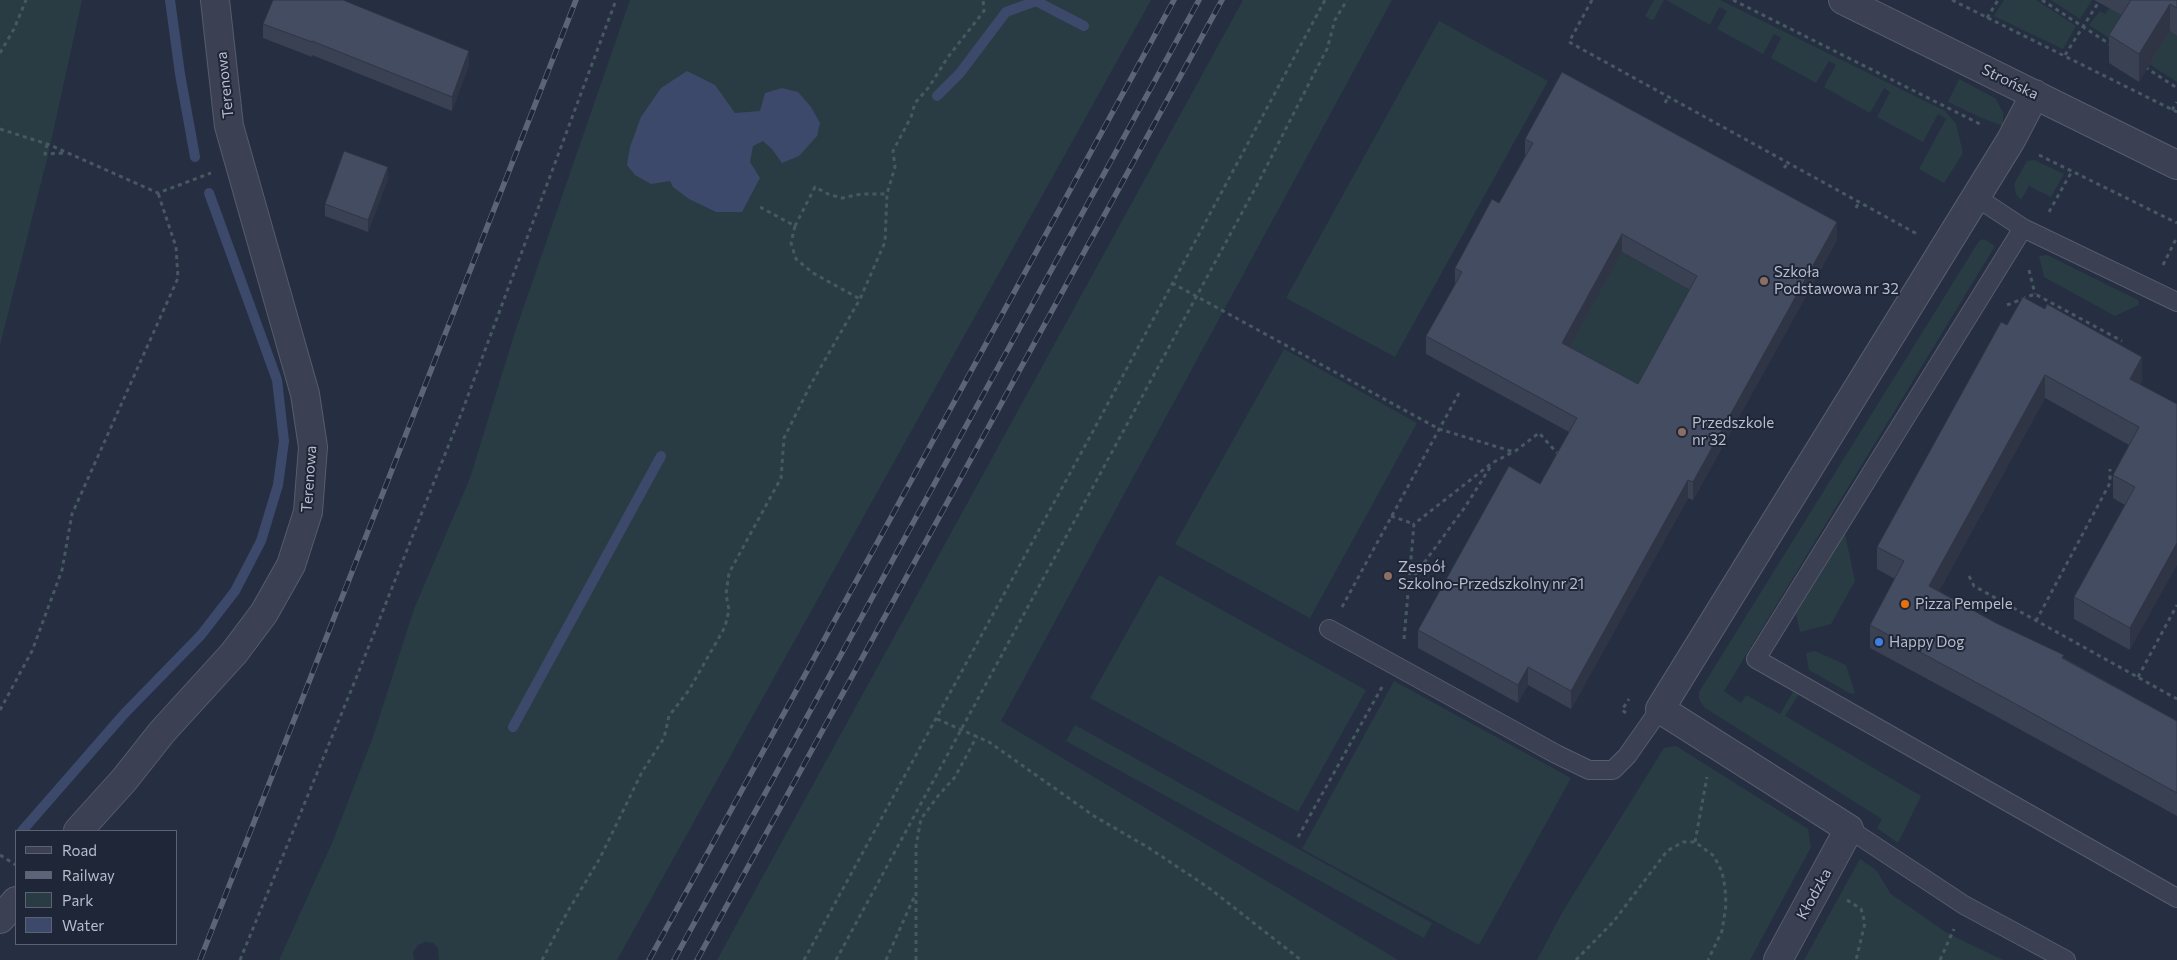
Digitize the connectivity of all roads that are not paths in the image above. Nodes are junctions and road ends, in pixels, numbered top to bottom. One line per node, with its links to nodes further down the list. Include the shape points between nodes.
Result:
1 (215, 0): 11 (street, Terenowa, via 229,126 305,394 313,447 308,512 291,565 264,614 234,653)
2 (1843, 0): 3 (street, Strońska)
3 (2035, 94): 4 (street, Strońska); 5 (street)
4 (2177, 165)
5 (1976, 197): 6 (lane); 9 (street)
6 (2031, 232): 7 (lane); 12 (lane, via 1756,659)
7 (2177, 302)
8 (1329, 630): 9 (lane, via 1589,770 1613,770)
9 (1660, 709): 10 (street)
10 (1850, 829): 15 (street, Kłodzka); 16 (lane, via 1964,905)
11 (79, 830)
12 (2177, 898)
13 (15, 902): 14 (street)
14 (0, 919)
15 (1778, 960)
16 (2066, 960)

